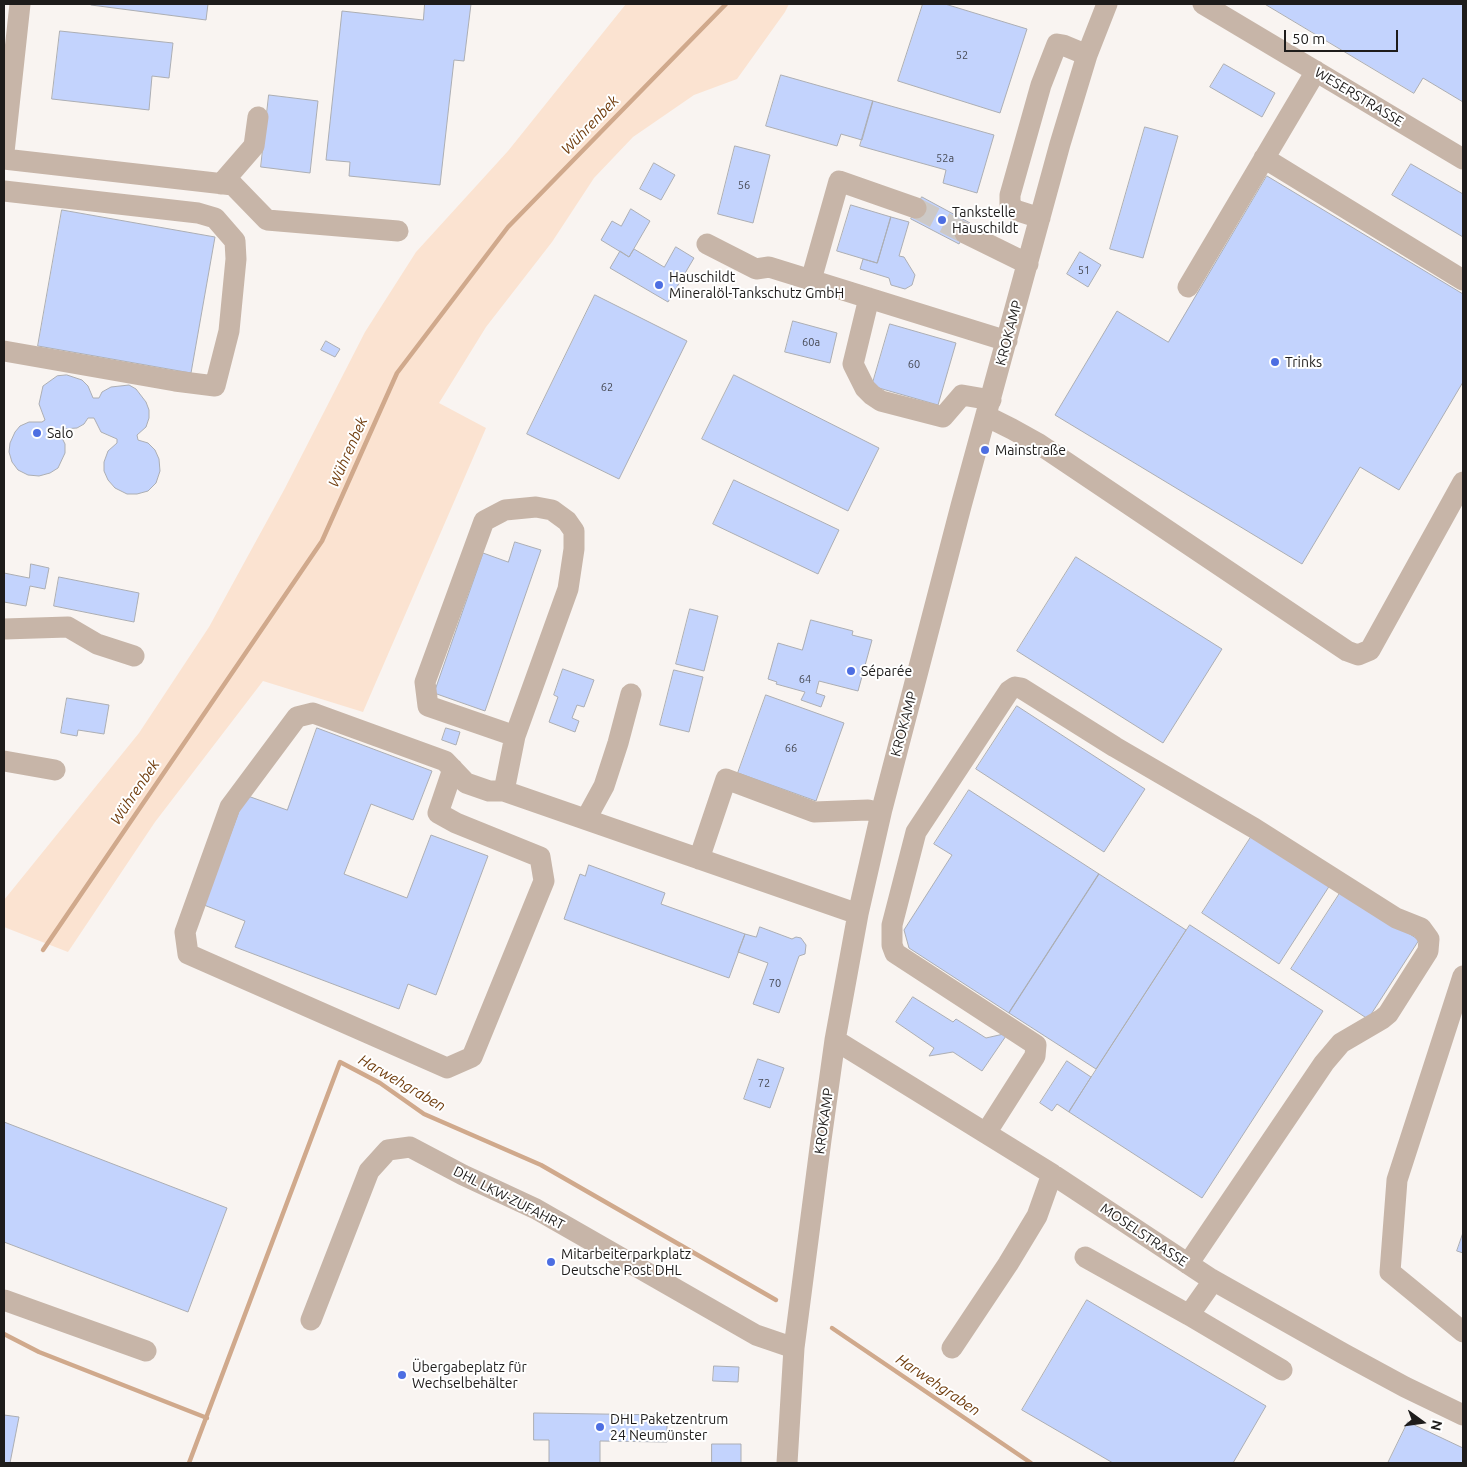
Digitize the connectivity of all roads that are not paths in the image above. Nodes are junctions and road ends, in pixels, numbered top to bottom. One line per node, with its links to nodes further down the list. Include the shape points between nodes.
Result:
1 (20, 4): 7 (street)
2 (1107, 4): 4 (street, KROKAMP)
3 (1203, 4): 5 (street, WESERSTRASSE)
4 (1087, 55): 14 (street, KROKAMP); 14 (street, via 1057,44 1041,84 1010,195 1010,204 1015,210)
5 (1316, 71): 8 (street); 10 (street, WESERSTRASSE)
6 (258, 117): 11 (street, via 254,146)
7 (4, 152)
8 (1264, 158): 20 (street); 21 (street)
9 (4, 159): 11 (street)
10 (1463, 159)
11 (221, 184): 15 (street, via 233,185 267,220)
12 (4, 191): 24 (street, via 198,213 215,218 235,241 236,259 229,331 215,386)
13 (916, 208): 19 (street, via 839,180)
14 (1040, 218): 18 (street, KROKAMP)
15 (398, 231)
16 (965, 233): 18 (street)
17 (708, 244): 19 (street, via 756,269 769,267)
18 (1028, 264): 23 (street, KROKAMP)
19 (811, 280): 22 (street)
20 (1463, 280)
21 (1188, 287)
22 (869, 298): 23 (street); 25 (street, via 853,364 872,395 881,401 943,417 962,395)
23 (1007, 342): 25 (street, KROKAMP)
24 (4, 352)
25 (988, 408): 26 (street, via 1012,429 1358,655 1370,650); 35 (street, KROKAMP)
26 (1463, 482)
27 (4, 629): 28 (street, via 68,627 97,644)
28 (134, 656)
29 (631, 694): 36 (street, via 604,786)
30 (515, 736): 30 (street, via 568,589 574,549 574,531 567,521 552,510 536,507 505,510 484,521 425,682 428,706); 34 (street)
31 (4, 761): 33 (street)
32 (453, 769): 32 (street, via 445,760 313,713 296,717 230,807 185,932 188,954 447,1068 472,1057 544,881 540,857 438,813); 34 (street, via 466,783)
33 (55, 770)
34 (496, 791): 36 (street)
35 (881, 813): 37 (street, via 868,810 814,812 726,779); 38 (street, KROKAMP)
36 (586, 819): 37 (street)
37 (699, 859): 38 (street)
38 (858, 914): 40 (street, KROKAMP)
39 (1463, 976): 49 (street, via 1398,1180 1390,1272)
40 (835, 1040): 41 (street, MOSELSTRASSE); 50 (street, KROKAMP)
41 (986, 1133): 42 (street, MOSELSTRASSE); 44 (street, via 1035,1056 1036,1045 896,953 892,945 892,925 916,832 1009,691 1021,688 1396,918 1421,928 1428,939 1428,951 1391,1009 1382,1019 1341,1043 1324,1063)
42 (1052, 1174): 44 (street, MOSELSTRASSE); 51 (street, via 1037,1216)
43 (1085, 1256): 47 (street)
44 (1188, 1264): 45 (street, MOSELSTRASSE)
45 (1211, 1279): 47 (street); 54 (street, MOSELSTRASSE, via 1361,1363)
46 (4, 1300): 52 (street)
47 (1189, 1315): 53 (street)
48 (311, 1320): 50 (street, DHL LKW-ZUFAHRT, via 369,1171 388,1150 410,1147 536,1209 756,1335)
49 (1463, 1332)
50 (794, 1348): 55 (street, KROKAMP)
51 (952, 1348)
52 (146, 1351)
53 (1282, 1370)
54 (1463, 1415)
55 (787, 1463)

